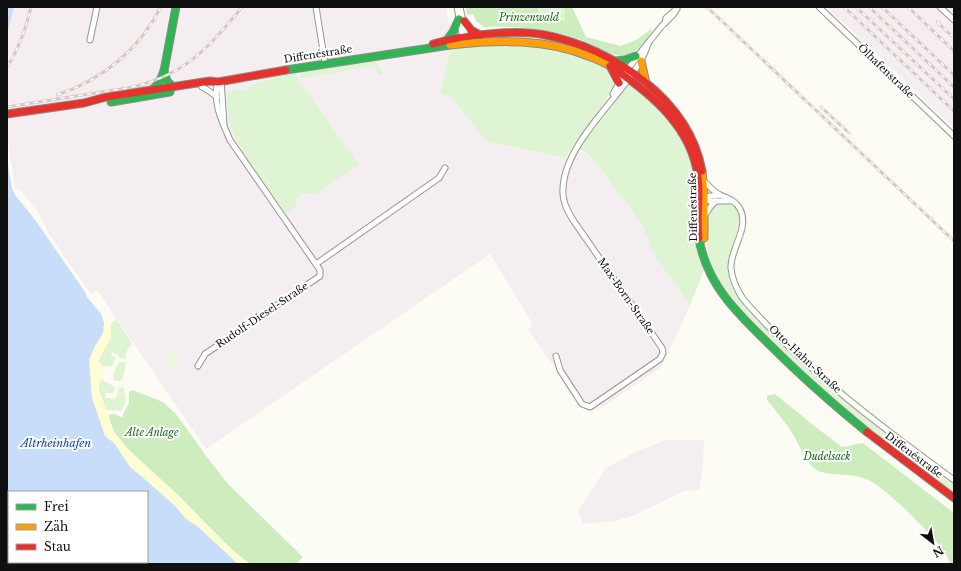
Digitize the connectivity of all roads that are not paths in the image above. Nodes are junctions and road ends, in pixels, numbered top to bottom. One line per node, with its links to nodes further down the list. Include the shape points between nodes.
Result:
1 (97, 7): 13 (street)
2 (176, 7): 19 (main road)
3 (316, 7): 17 (street)
4 (457, 7): 9 (street)
5 (460, 7): 9 (street)
6 (819, 7): 33 (street, Ölhafenstraße)
7 (940, 7): 10 (street)
8 (678, 8): 16 (street, via 649,42)
9 (461, 20): 11 (main road); 12 (street); 14 (main road)
10 (954, 20)
11 (480, 35): 12 (main road, Diffenéstraße); 18 (main road, Diffenéstraße, via 544,35 580,46)
12 (464, 39): 14 (main road, Diffenéstraße); 15 (main road, Diffenéstraße); 18 (main road, Diffenéstraße, via 541,42)
13 (90, 40)
14 (447, 40): 15 (main road, Diffenéstraße)
15 (421, 48): 17 (main road, Diffenéstraße)
16 (639, 59): 18 (main road); 20 (street); 24 (main road)
17 (325, 63): 21 (main road, Diffenéstraße)
18 (613, 63): 20 (main road, Diffenéstraße); 23 (main road)
19 (164, 70): 22 (main road); 27 (main road)
20 (629, 73): 23 (street, Max-Born-Straße); 24 (main road, Diffenéstraße); 30 (street, Max-Born-Straße); 37 (main road, Diffenéstraße, via 681,133 695,164)
21 (220, 81): 25 (main road, Diffenéstraße); 26 (main road, Diffenéstraße); 28 (street, via 216,89); 32 (street)
22 (167, 82): 25 (main road); 27 (main road)
23 (618, 83): 30 (street, Max-Born-Straße)
24 (646, 84): 35 (main road, Diffenéstraße, via 666,101 687,129 702,165)
25 (174, 87): 27 (main road, Diffenéstraße)
26 (202, 87): 27 (main road, Diffenéstraße); 28 (street)
27 (163, 90): 29 (main road, Diffenéstraße); 29 (main road, Diffenéstraße, via 106,102)
28 (217, 97): 32 (street)
29 (84, 103): 31 (main road, Diffenéstraße)
30 (608, 104): 43 (street, Max-Born-Straße, via 569,160 564,175 563,199 573,220 663,352 660,359 590,406 582,404 560,370)
31 (7, 114)
32 (225, 129): 42 (street, via 236,149)
33 (954, 136)
34 (445, 168): 42 (street, via 439,178)
35 (704, 180): 36 (street); 37 (main road, Diffenéstraße)
36 (720, 195): 37 (street); 39 (street)
37 (702, 198): 38 (street); 40 (main road, Diffenéstraße); 41 (main road, Diffenéstraße, via 698,226)
38 (717, 201): 39 (street); 40 (street)
39 (732, 201): 45 (street, Otto-Hahn-Straße, via 740,208 742,219 742,228 733,255 732,278 743,299 847,398)
40 (704, 217): 41 (main road, Diffenéstraße)
41 (703, 252): 46 (main road, Diffenéstraße, via 708,268 723,296 773,350 839,409)
42 (316, 264): 44 (street, Rudolf-Diesel-Straße, via 320,276 205,354)
43 (556, 356)
44 (198, 366)
45 (954, 479)
46 (954, 498)

